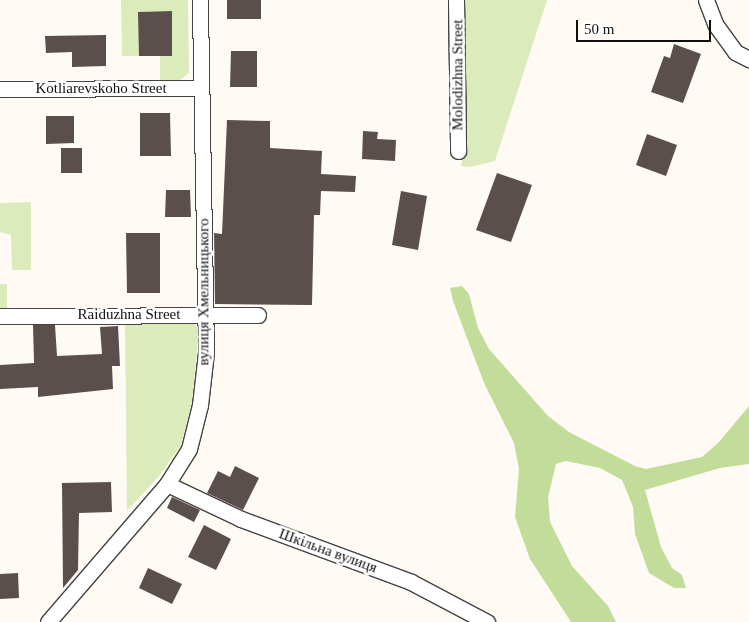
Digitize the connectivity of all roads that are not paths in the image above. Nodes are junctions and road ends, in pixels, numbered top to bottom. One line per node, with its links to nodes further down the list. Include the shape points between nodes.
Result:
1 (200, 0): 5 (street, вулиця Хмельницького)
2 (456, 0): 7 (street, Molodizhna Street)
3 (706, 0): 4 (street, via 714,24 734,52)
4 (749, 59)
5 (201, 88): 6 (street, Kotliarevskoho Street); 8 (street, вулиця Хмельницького)
6 (0, 89)
7 (458, 151)
8 (207, 315): 9 (street, Raiduzhna Street); 10 (street, Raiduzhna Street); 11 (street, вулиця Хмельницького, via 200,405 189,449)
9 (0, 316)
10 (258, 316)
11 (167, 484): 12 (street, вулиця Хмельницького); 13 (street, Шкільна вулиця, via 241,519 411,582)
12 (48, 622)
13 (487, 622)

